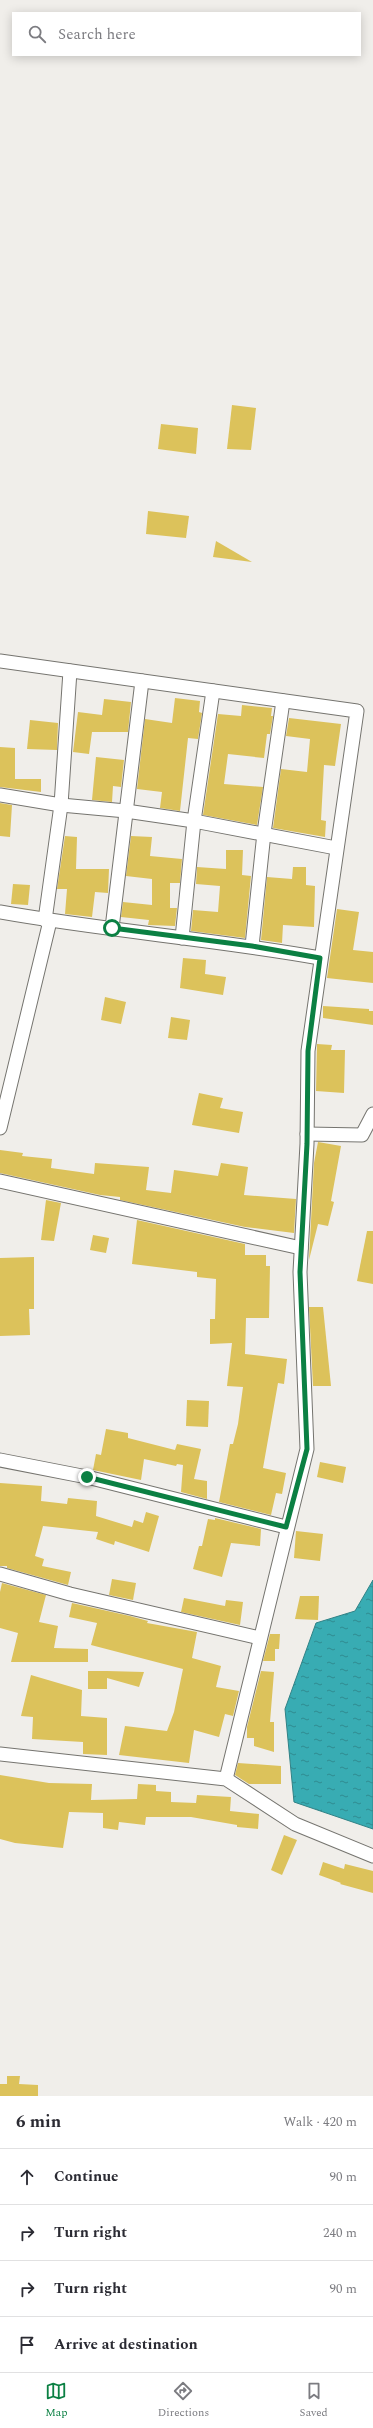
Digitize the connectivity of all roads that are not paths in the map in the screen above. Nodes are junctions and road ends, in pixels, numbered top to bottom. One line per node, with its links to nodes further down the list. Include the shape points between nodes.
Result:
1 (0, 664): 2 (street)
2 (70, 671): 3 (street); 7 (street)
3 (142, 681): 4 (street); 8 (street)
4 (213, 691): 5 (street); 9 (street)
5 (283, 701): 10 (street); 11 (street, via 358,711)
6 (0, 795): 7 (street)
7 (61, 806): 8 (street); 13 (street)
8 (126, 811): 9 (street); 14 (street)
9 (194, 821): 10 (street); 15 (street)
10 (264, 833): 11 (street); 16 (street)
11 (336, 848): 17 (street)
12 (0, 912): 13 (street)
13 (47, 921): 14 (street); 19 (street)
14 (112, 928): 15 (street)
15 (182, 938): 16 (street)
16 (252, 946): 17 (street)
17 (320, 958): 20 (street, via 308,1051)
18 (373, 1114): 20 (street, via 362,1135)
19 (0, 1128)
20 (307, 1134): 22 (street)
21 (0, 1182): 22 (street)
22 (301, 1248): 24 (street, via 307,1449)
23 (0, 1460): 24 (street, via 87,1477)
24 (286, 1527): 26 (street)
25 (0, 1574): 26 (street, via 70,1594)
26 (260, 1638): 28 (street)
27 (0, 1754): 28 (street)
28 (226, 1779): 29 (street, via 295,1824)
29 (373, 1856)

